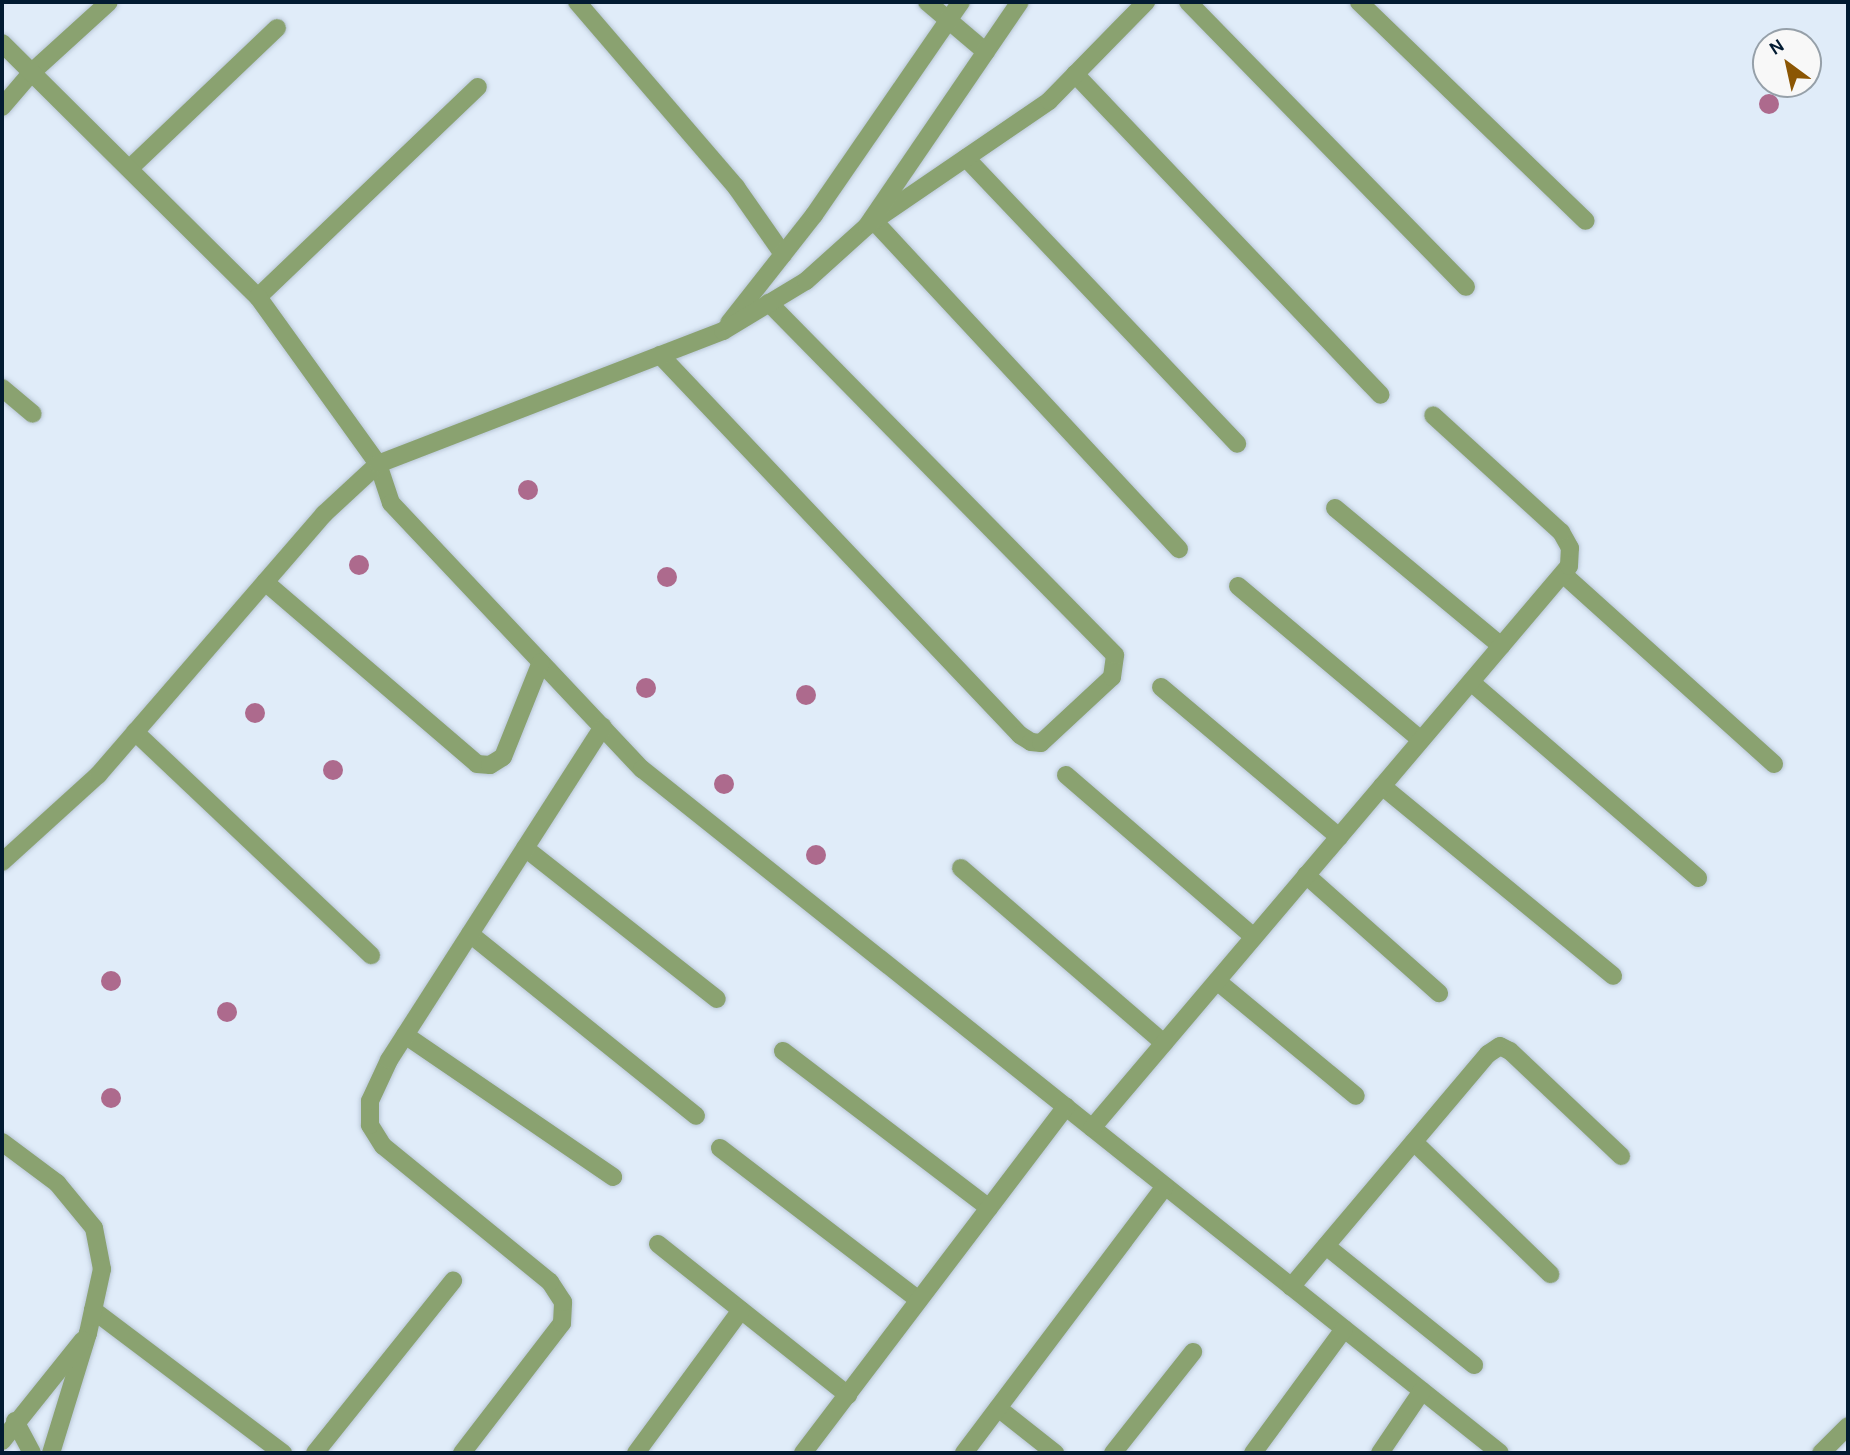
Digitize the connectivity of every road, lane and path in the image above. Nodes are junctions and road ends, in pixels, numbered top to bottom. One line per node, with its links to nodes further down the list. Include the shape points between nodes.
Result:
1 (109, 2): 13 (street)
2 (577, 2): 21 (street, via 736,187)
3 (927, 2): 9 (street)
4 (961, 2): 9 (street)
5 (1020, 2): 12 (street)
6 (1146, 2): 14 (street)
7 (1188, 2): 22 (street)
8 (1359, 2): 19 (street)
9 (948, 21): 12 (street); 21 (street)
10 (277, 28): 18 (street)
11 (2, 43): 13 (street)
12 (986, 52): 20 (street)
13 (32, 73): 16 (street); 18 (street)
14 (1075, 74): 17 (street, via 1049,101); 28 (street)
15 (478, 87): 23 (street)
16 (2, 107)
17 (966, 158): 20 (street); 31 (street)
18 (130, 168): 23 (street)
19 (1586, 221)
20 (870, 224): 24 (street, via 806,281); 34 (street)
21 (783, 254): 25 (street)
22 (1466, 287)
23 (258, 297): 32 (street)
24 (769, 303): 25 (street); 26 (street, via 1115,655 1112,677 1041,743 1020,735)
25 (723, 331): 26 (street)
26 (660, 355): 32 (street)
27 (2, 388): 29 (street)
28 (1381, 395)
29 (33, 414)
30 (1433, 415): 35 (street, via 1561,532 1570,548 1569,566)
31 (1237, 444)
32 (378, 464): 36 (street, via 324,514); 39 (street, via 391,503)
33 (1335, 508): 38 (street)
34 (1179, 549)
35 (1563, 573): 38 (street); 45 (street)
36 (265, 582): 39 (street, via 477,764 490,765 503,757); 43 (street)
37 (1238, 586): 44 (street)
38 (1501, 646): 40 (street)
39 (541, 662): 42 (street)
40 (1471, 682): 44 (street); 53 (street)
41 (1161, 687): 48 (street)
42 (603, 727): 49 (street); 65 (street, via 642,769)
43 (135, 732): 50 (street, via 98,775); 56 (street)
44 (1421, 740): 47 (street)
45 (1774, 764)
46 (1066, 775): 55 (street)
47 (1382, 786): 48 (street); 57 (street)
48 (1339, 837): 52 (street)
49 (525, 848): 54 (street); 60 (street)
50 (2, 862)
51 (961, 868): 62 (street)
52 (1306, 875): 55 (street); 59 (street)
53 (1698, 878)
54 (470, 934): 61 (street); 66 (street)
55 (1254, 937): 58 (street)
56 (371, 955)
57 (1613, 976)
58 (1217, 981): 62 (street); 64 (street)
59 (1439, 993)
60 (717, 999)
61 (405, 1035): 72 (street); 97 (street, via 370,1101 370,1125 383,1146 550,1282 563,1302 562,1323)
62 (1164, 1042): 67 (street)
63 (783, 1051): 74 (street)
64 (1356, 1096)
65 (1066, 1107): 67 (street); 74 (street)
66 (696, 1116)
67 (1092, 1128): 73 (street)
68 (2, 1142): 81 (street, via 57,1183 94,1228 102,1269)
69 (1415, 1142): 71 (street, via 1488,1054 1500,1046); 76 (street); 77 (street)
70 (720, 1149): 80 (street)
71 (1621, 1156)
72 (613, 1177)
73 (1165, 1186): 79 (street); 89 (street)
74 (989, 1208): 80 (street)
75 (658, 1244): 82 (street)
76 (1326, 1246): 79 (street); 86 (street)
77 (1549, 1274)
78 (453, 1281): 96 (street)
79 (1292, 1287): 83 (street)
80 (919, 1300): 88 (street)
81 (93, 1310): 84 (street); 95 (street)
82 (741, 1310): 88 (street); 98 (street)
83 (1344, 1329): 87 (street); 103 (street)
84 (88, 1334): 90 (street); 94 (street)
85 (1194, 1352): 102 (street)
86 (1474, 1366)
87 (1422, 1391): 104 (street); 105 (street)
88 (848, 1395): 99 (street)
89 (998, 1408): 100 (street); 101 (street)
90 (15, 1421): 92 (street); 93 (street)
91 (1848, 1426): 106 (street)
92 (2, 1440)
93 (32, 1453)
94 (51, 1453)
95 (283, 1453)
96 (315, 1453)
97 (462, 1453)
98 (636, 1453)
99 (803, 1453)
100 (964, 1453)
101 (1055, 1453)
102 (1113, 1453)
103 (1253, 1453)
104 (1380, 1453)
105 (1500, 1453)
106 (1821, 1453)

